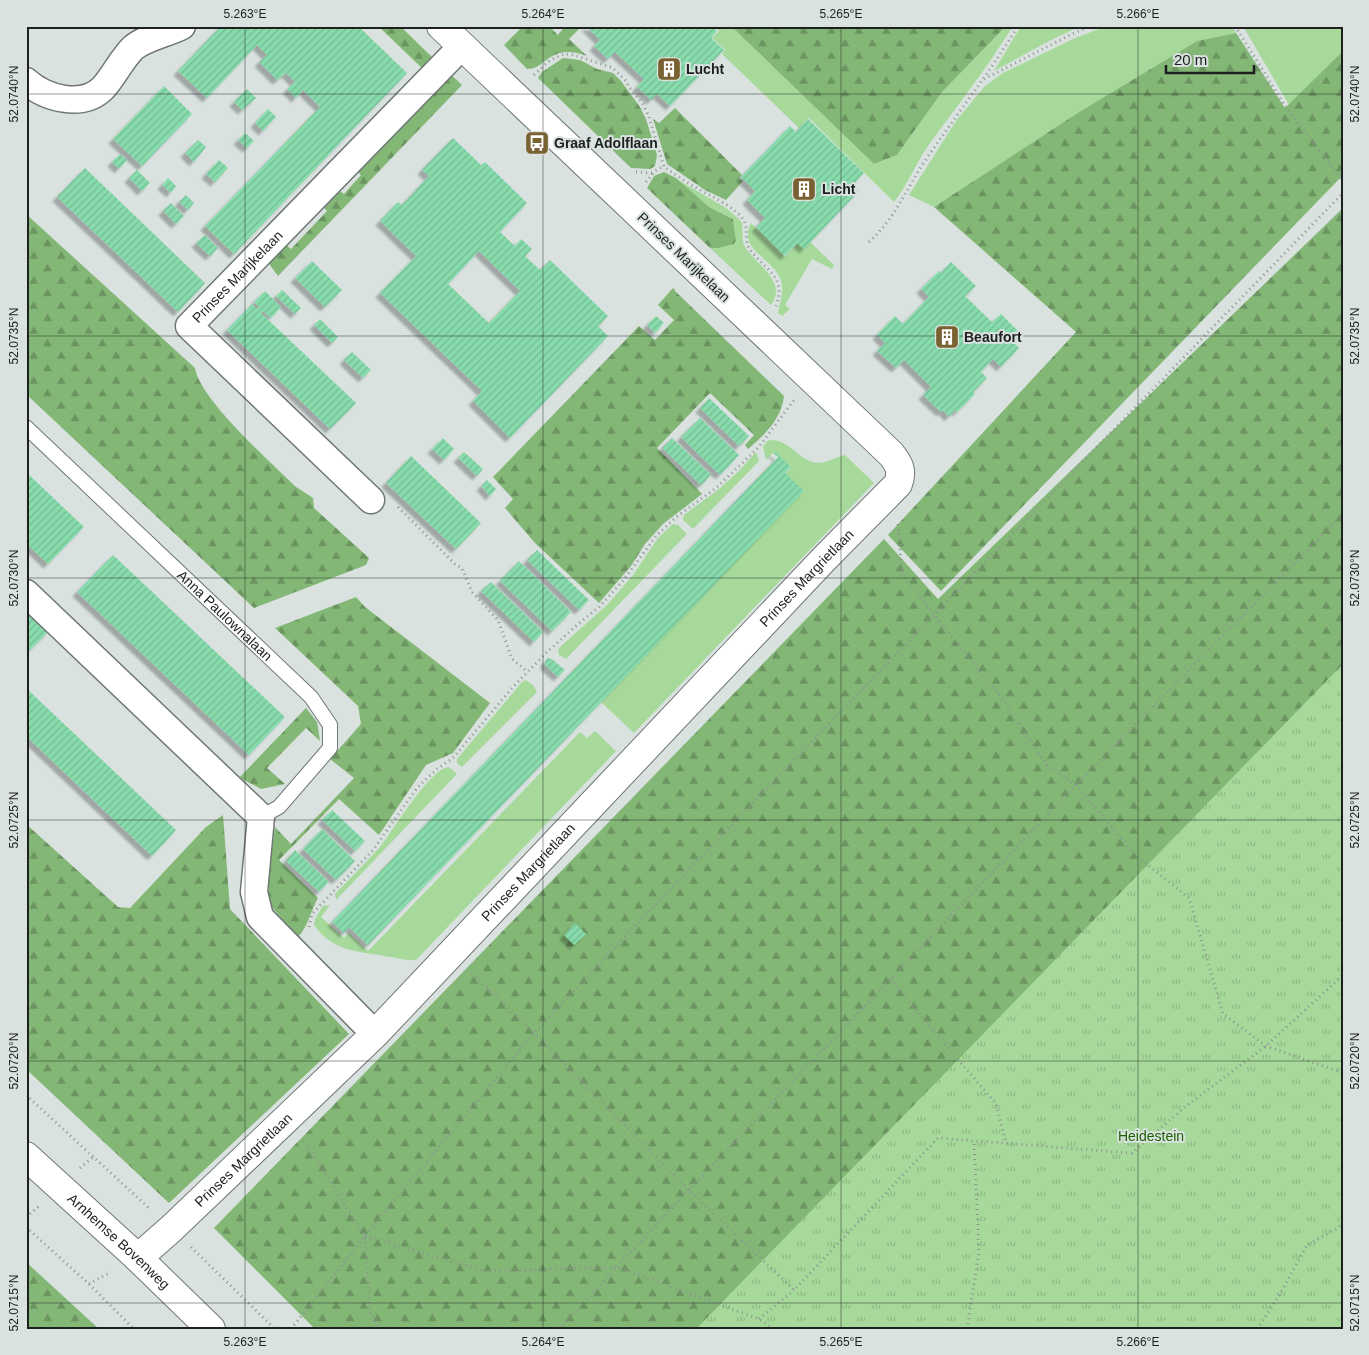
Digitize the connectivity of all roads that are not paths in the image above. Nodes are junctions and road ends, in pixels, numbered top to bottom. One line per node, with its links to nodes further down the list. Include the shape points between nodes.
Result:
1 (182, 26): 4 (street, via 134,47 101,89 91,96 76,100 48,95)
2 (441, 26): 3 (street, Prinses Marijkelaan)
3 (462, 46): 6 (street, Prinses Marijkelaan, via 891,454 899,464); 7 (street, Prinses Marijkelaan, via 189,326)
4 (26, 81)
5 (26, 427): 9 (lane, Anna Paulownalaan, via 311,697 330,725 330,748 279,807)
6 (900, 477): 10 (street, Prinses Margrietlaan)
7 (371, 500)
8 (26, 594): 9 (street)
9 (261, 817): 10 (street, via 254,892 260,917)
10 (375, 1034): 12 (street, Prinses Margrietlaan)
11 (26, 1156): 12 (street, Arnhemse Bovenweg)
12 (138, 1258): 13 (street, Arnhemse Bovenweg)
13 (211, 1329)

